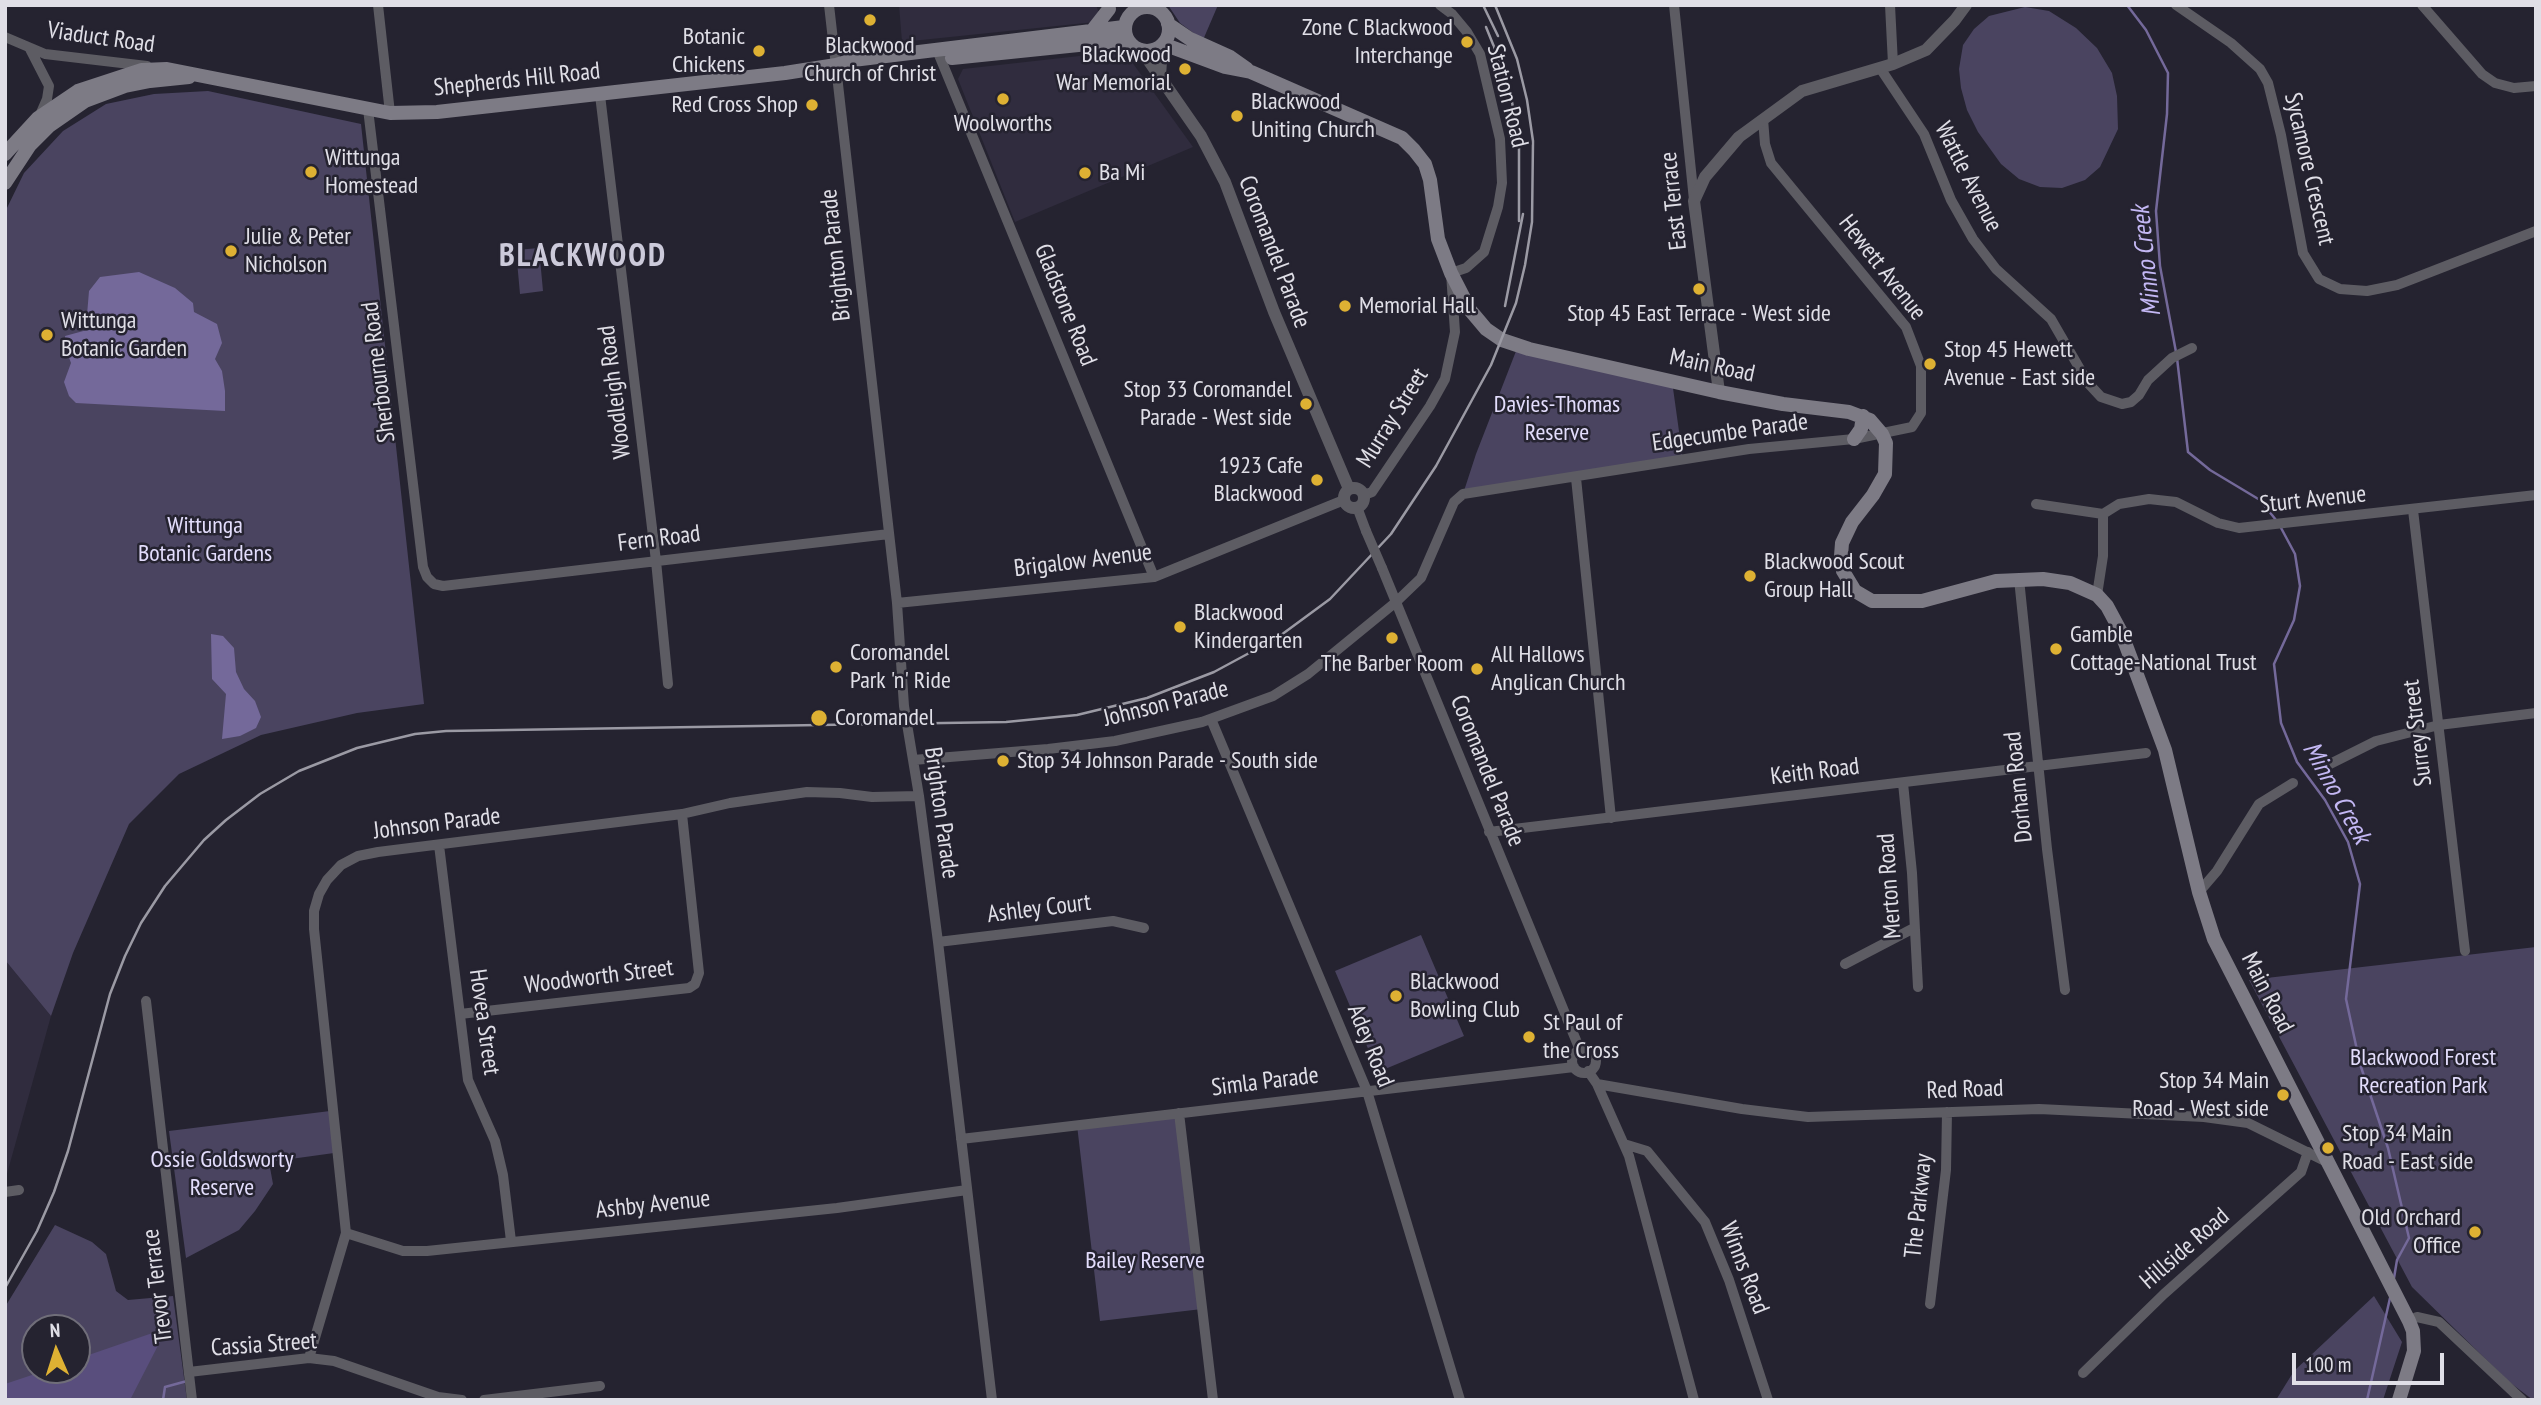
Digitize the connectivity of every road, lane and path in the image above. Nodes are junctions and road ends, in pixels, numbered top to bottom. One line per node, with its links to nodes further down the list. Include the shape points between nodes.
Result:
1 (378, 5): 29 (street)
2 (829, 5): 20 (street, Brighton Parade)
3 (1440, 5): 36 (street, Station Road, via 1467,32 1480,54 1502,159 1498,207 1484,252 1466,268)
4 (1674, 5): 34 (street, East Terrace)
5 (1890, 5): 21 (street)
6 (1966, 5): 21 (street, via 1926,50)
7 (2176, 5): 35 (street, Sycamore Crescent, via 2231,43 2260,69 2268,83 2303,253 2319,279 2340,289 2367,291 2398,285)
8 (2422, 5): 26 (street, via 2494,83 2514,88)
9 (1108, 7): 13 (main road); 14 (main road)
10 (1158, 7): 11 (main road); 12 (main road)
11 (1131, 8): 13 (main road)
12 (1168, 24): 16 (main road); 23 (main road, Main Road)
13 (1125, 30): 14 (main road, Shepherds Hill Road); 18 (main road, via 1133,47); 19 (main road, Shepherds Hill Road)
14 (1091, 32): 19 (main road, Shepherds Hill Road)
15 (5, 37): 17 (street, Viaduct Road)
16 (1163, 45): 18 (main road); 23 (main road, Main Road); 25 (street)
17 (30, 49): 22 (street, Viaduct Road, via 64,58); 30 (street, Viaduct Road, via 49,86)
18 (1142, 51): 25 (street, Coromandel Parade)
19 (939, 55): 20 (main road, Shepherds Hill Road); 52 (street, Gladstone Road)
20 (836, 65): 27 (main road, Shepherds Hill Road); 50 (street, Brighton Parade)
21 (1886, 66): 31 (street, via 1802,91); 37 (street, Wattle Avenue, via 1973,239 1996,269 2051,319 2101,397 2131,402 2148,380)
22 (167, 69): 24 (main road, Shepherds Hill Road); 30 (main road, Shepherds Hill Road, via 142,70 78,91)
23 (1251, 72): 36 (main road, Main Road, via 1402,138 1414,150 1430,180 1438,239)
24 (204, 76): 28 (main road, Shepherds Hill Road); 33 (main road, Shepherds Hill Road, via 125,86 85,101 49,125)
25 (1160, 77): 43 (street, Coromandel Parade, via 1201,136 1225,182)
26 (2536, 86)
27 (600, 95): 29 (main road, Shepherds Hill Road); 51 (street, Woodleigh Road)
28 (368, 110): 29 (main road, Shepherds Hill Road); 54 (street, Sherbourne Road, via 424,567)
29 (390, 113)
30 (38, 118): 32 (main road, Shepherds Hill Road)
31 (1763, 119): 34 (street, via 1715,162); 40 (street, Hewett Avenue, via 1771,163 1906,327 1921,366 1921,413 1912,427)
32 (5, 154)
33 (5, 183)
34 (1694, 201): 38 (street, East Terrace)
35 (2536, 232)
36 (1451, 273): 38 (main road, Main Road, via 1470,310 1487,331 1502,340); 44 (street, Murray Street, via 1455,332 1445,379 1372,492)
37 (2192, 348)
38 (1719, 392): 39 (main road, Main Road)
39 (1863, 416): 40 (main road); 41 (main road)
40 (1882, 434): 41 (street, Edgecumbe Parade); 53 (main road, via 1885,474 1842,543 1843,571 1854,591 1872,601 1922,601)
41 (1854, 439): 42 (street, Edgecumbe Parade, via 1749,449)
42 (1576, 478): 56 (street, Edgecumbe Parade, via 1463,494 1454,502 1421,578); 70 (street)
43 (1347, 495): 44 (street, via 1358,489); 47 (street, via 1349,506); 52 (street, Brigalow Avenue)
44 (1364, 495): 47 (street)
45 (2536, 495): 48 (street, Sturt Avenue)
46 (2036, 504): 49 (street)
47 (1357, 507): 56 (street, Coromandel Parade, bridge)
48 (2413, 510): 49 (street, Sturt Avenue, via 2239,528 2176,502 2149,499 2119,504); 61 (street, Surrey Street)
49 (2103, 514): 55 (street)
50 (889, 534): 51 (street, Fern Road); 57 (street, Brighton Parade)
51 (656, 561): 54 (street, Fern Road); 58 (street, Woodleigh Road)
52 (1154, 577): 57 (street, Brigalow Avenue)
53 (2019, 579): 55 (main road, via 2070,583); 64 (street, Dorham Road)
54 (435, 584)
55 (2097, 595): 73 (main road, Main Road, via 2121,632 2165,750)
56 (1396, 602): 60 (street, Johnson Parade, via 1308,674 1273,696); 71 (street, Coromandel Parade)
57 (897, 603): 63 (street, Brighton Parade, via 904,706)
58 (668, 684)
59 (2536, 713): 61 (street)
60 (1211, 719): 63 (street, Johnson Parade, via 1115,741); 87 (street, Adey Road)
61 (2439, 725): 65 (street, via 2376,741); 77 (street, Surrey Street)
62 (2146, 753): 64 (street, Keith Road)
63 (914, 760): 68 (street, Brighton Parade)
64 (2038, 766): 66 (street, Keith Road); 80 (street, Dorham Road)
65 (2322, 768)
66 (1903, 783): 70 (street, Keith Road); 75 (street, Merton Road)
67 (2293, 783): 73 (street, via 2259,804)
68 (919, 796): 69 (street, Johnson Parade, via 807,792); 76 (street, Brighton Parade)
69 (682, 814): 72 (street, Johnson Parade); 82 (street, Woodworth Street, via 699,973 695,984)
70 (1611, 818): 71 (street, Keith Road)
71 (1489, 832): 83 (street, Coromandel Parade)
72 (439, 845): 82 (street, Hovea Street); 99 (street, Johnson Parade, via 378,852 341,865 327,880 314,911)
73 (2199, 892): 95 (main road, Main Road, via 2214,939)
74 (1144, 928): 76 (street, Ashley Court, via 1113,921)
75 (1914, 928): 78 (street); 79 (street, Merton Road)
76 (937, 942): 90 (street, Brighton Parade)
77 (2465, 951)
78 (1845, 964)
79 (1918, 987)
80 (2065, 990)
81 (146, 1001): 104 (street, Trevor Terrace)
82 (460, 1014): 100 (street, Hovea Street, via 468,1080 495,1141)
83 (1580, 1050): 84 (street, via 1573,1057); 85 (street, via 1594,1055 1594,1066)
84 (1574, 1067): 85 (street); 87 (street, Simla Parade)
85 (1588, 1071): 86 (street)
86 (1597, 1084): 88 (street, Red Road, via 1808,1117); 91 (street)
87 (1367, 1091): 89 (street, Simla Parade); 112 (street, Adey Road)
88 (1947, 1112): 93 (street, Red Road, via 2039,1109 2204,1117 2248,1123); 101 (street, The Parkway, via 1946,1170)
89 (1179, 1113): 90 (street, Simla Parade); 111 (street)
90 (961, 1139): 97 (street, Brighton Parade)
91 (1624, 1144): 92 (street, Winns Road); 94 (street)
92 (1638, 1148): 94 (street); 114 (street, Winns Road, via 1647,1151 1705,1222 1730,1280)
93 (2308, 1152): 95 (street, Red Road); 105 (street, Hillside Road, via 2301,1172)
94 (1629, 1156): 113 (street)
95 (2327, 1162): 102 (main road, Main Road)
96 (19, 1190): 98 (street)
97 (967, 1191): 100 (street, Ashby Avenue); 110 (street, Brighton Parade)
98 (5, 1192)
99 (346, 1233): 100 (street, Ashby Avenue, via 403,1251); 103 (street, Johnson Parade)
100 (511, 1241)
101 (1930, 1304)
102 (2409, 1321): 115 (main road, Main Road, via 2414,1350); 116 (street, via 2417,1317 2439,1322)
103 (309, 1359): 104 (street, Cassia Street); 108 (street, Cassia Street, via 334,1361 438,1397)
104 (189, 1372): 107 (street, Trevor Terrace)
105 (2082, 1373)
106 (600, 1387): 109 (street)
107 (192, 1400)
108 (461, 1400)
109 (484, 1400)
110 (992, 1400)
111 (1213, 1400)
112 (1460, 1400)
113 (1694, 1400)
114 (1768, 1400)
115 (2399, 1400)
116 (2522, 1400)

